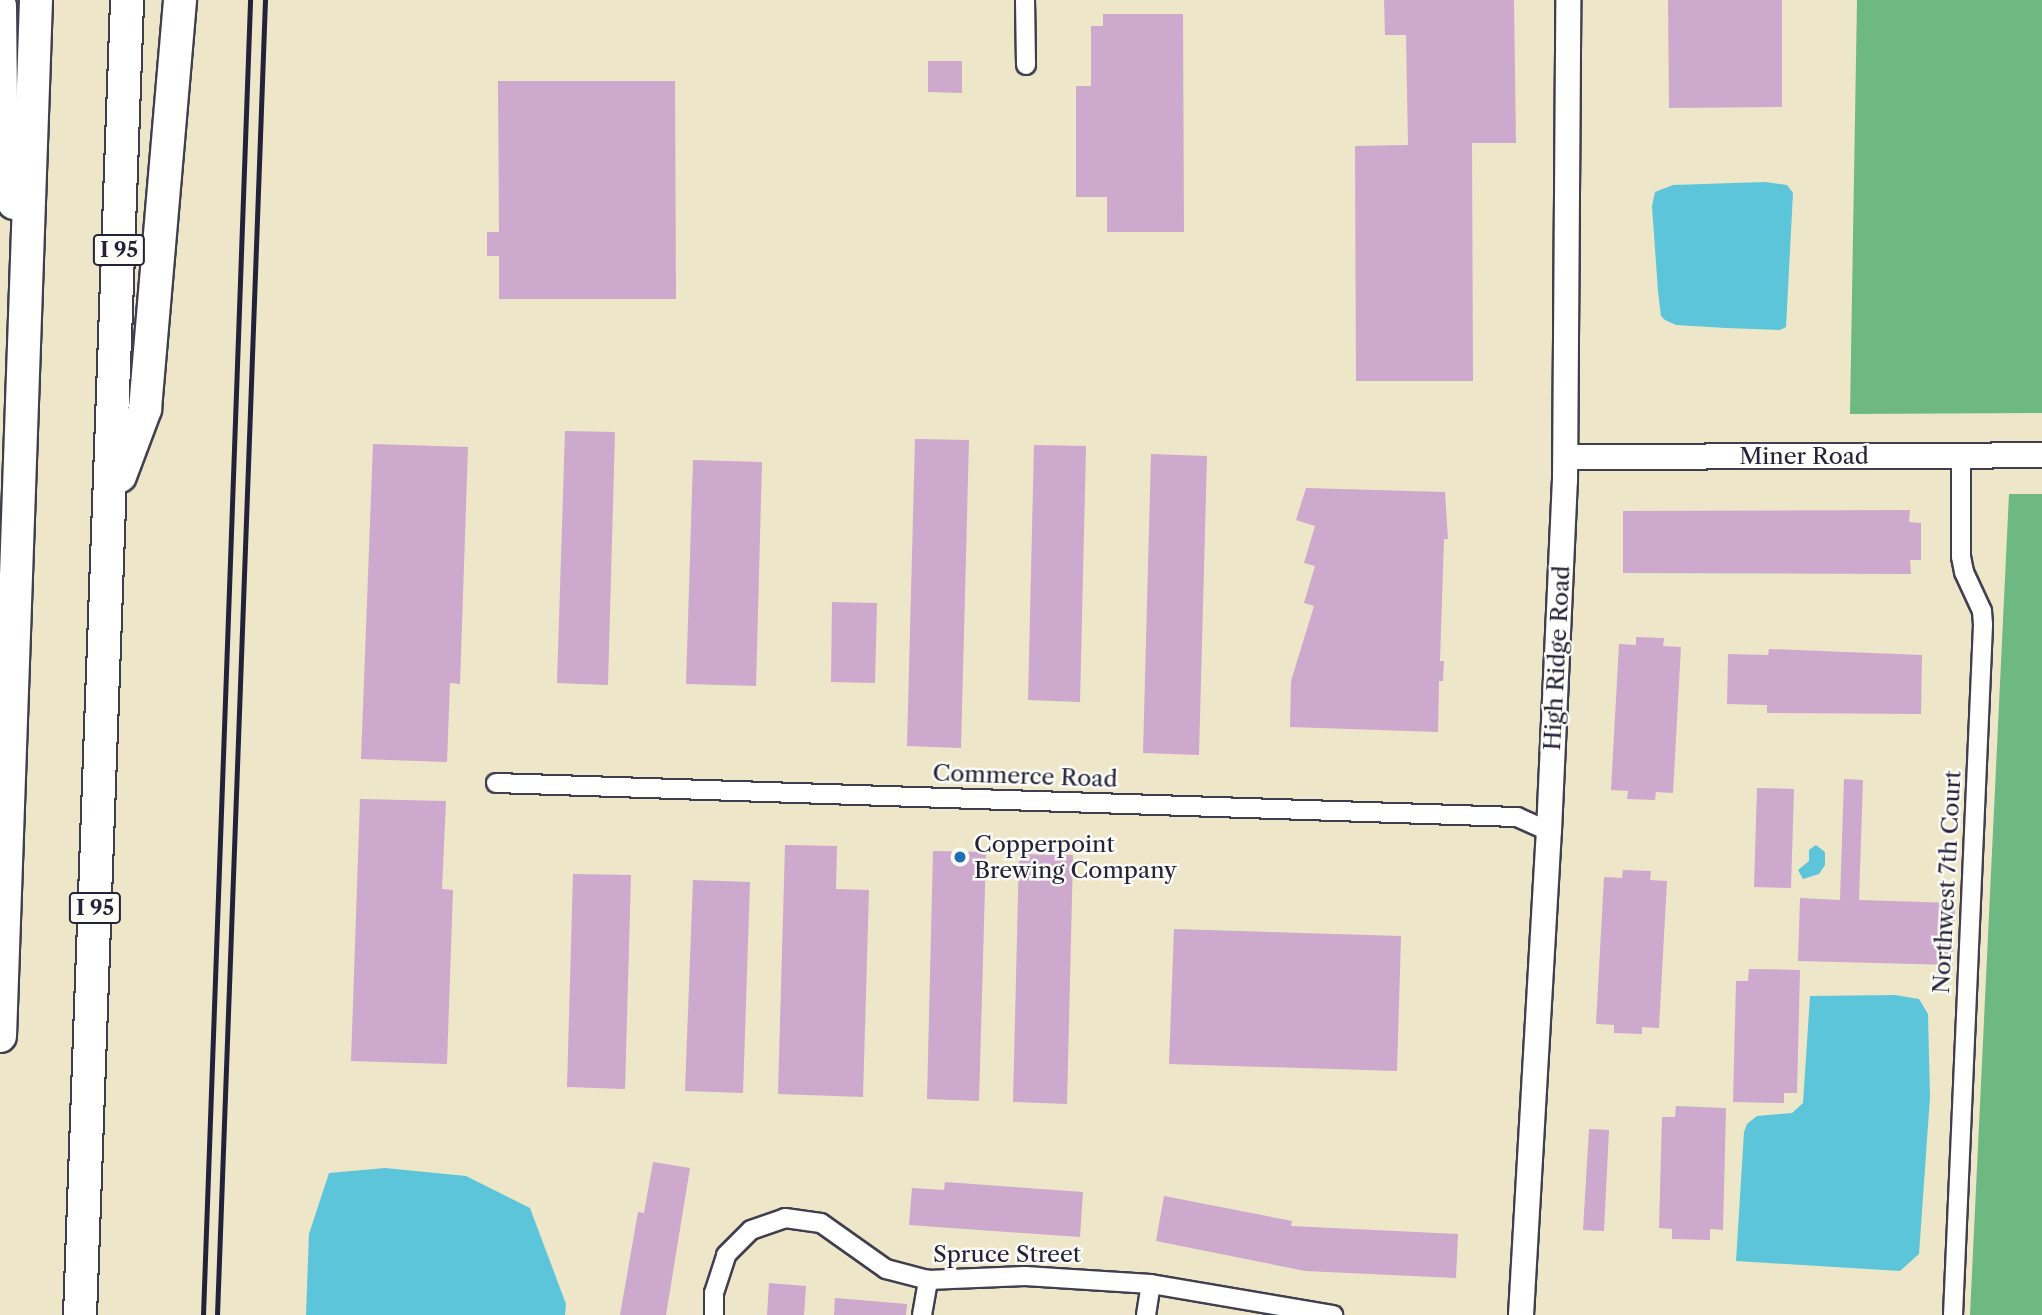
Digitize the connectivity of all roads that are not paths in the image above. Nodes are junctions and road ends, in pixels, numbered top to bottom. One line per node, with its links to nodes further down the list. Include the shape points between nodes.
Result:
1 (36, 0): 8 (highway)
2 (127, 0): 12 (highway, I 95)
3 (180, 0): 12 (highway, via 145,409)
4 (1025, 0): 7 (street)
5 (1569, 0): 11 (street, High Ridge Road)
6 (0, 6): 8 (highway, via 1,104)
7 (1026, 65)
8 (26, 297): 15 (highway)
9 (1961, 456): 10 (street, Miner Road); 11 (street, Miner Road); 24 (street, Northwest 7th Court, via 1961,557 1983,625)
10 (2042, 456)
11 (1566, 457): 14 (street, High Ridge Road)
12 (110, 500): 18 (highway, I 95)
13 (496, 783): 14 (street, Commerce Road, via 1517,817)
14 (1549, 831): 23 (street, High Ridge Road)
15 (0, 1036)
16 (928, 1280): 17 (street, Spruce Street, via 1025,1276); 19 (street, Spruce Street, via 886,1269 821,1223 785,1218 751,1230 726,1255 714,1293); 20 (street)
17 (1151, 1283): 21 (street); 22 (street, Spruce Street)
18 (80, 1315)
19 (714, 1315)
20 (922, 1315)
21 (1146, 1315)
22 (1333, 1315)
23 (1521, 1315)
24 (1953, 1315)

